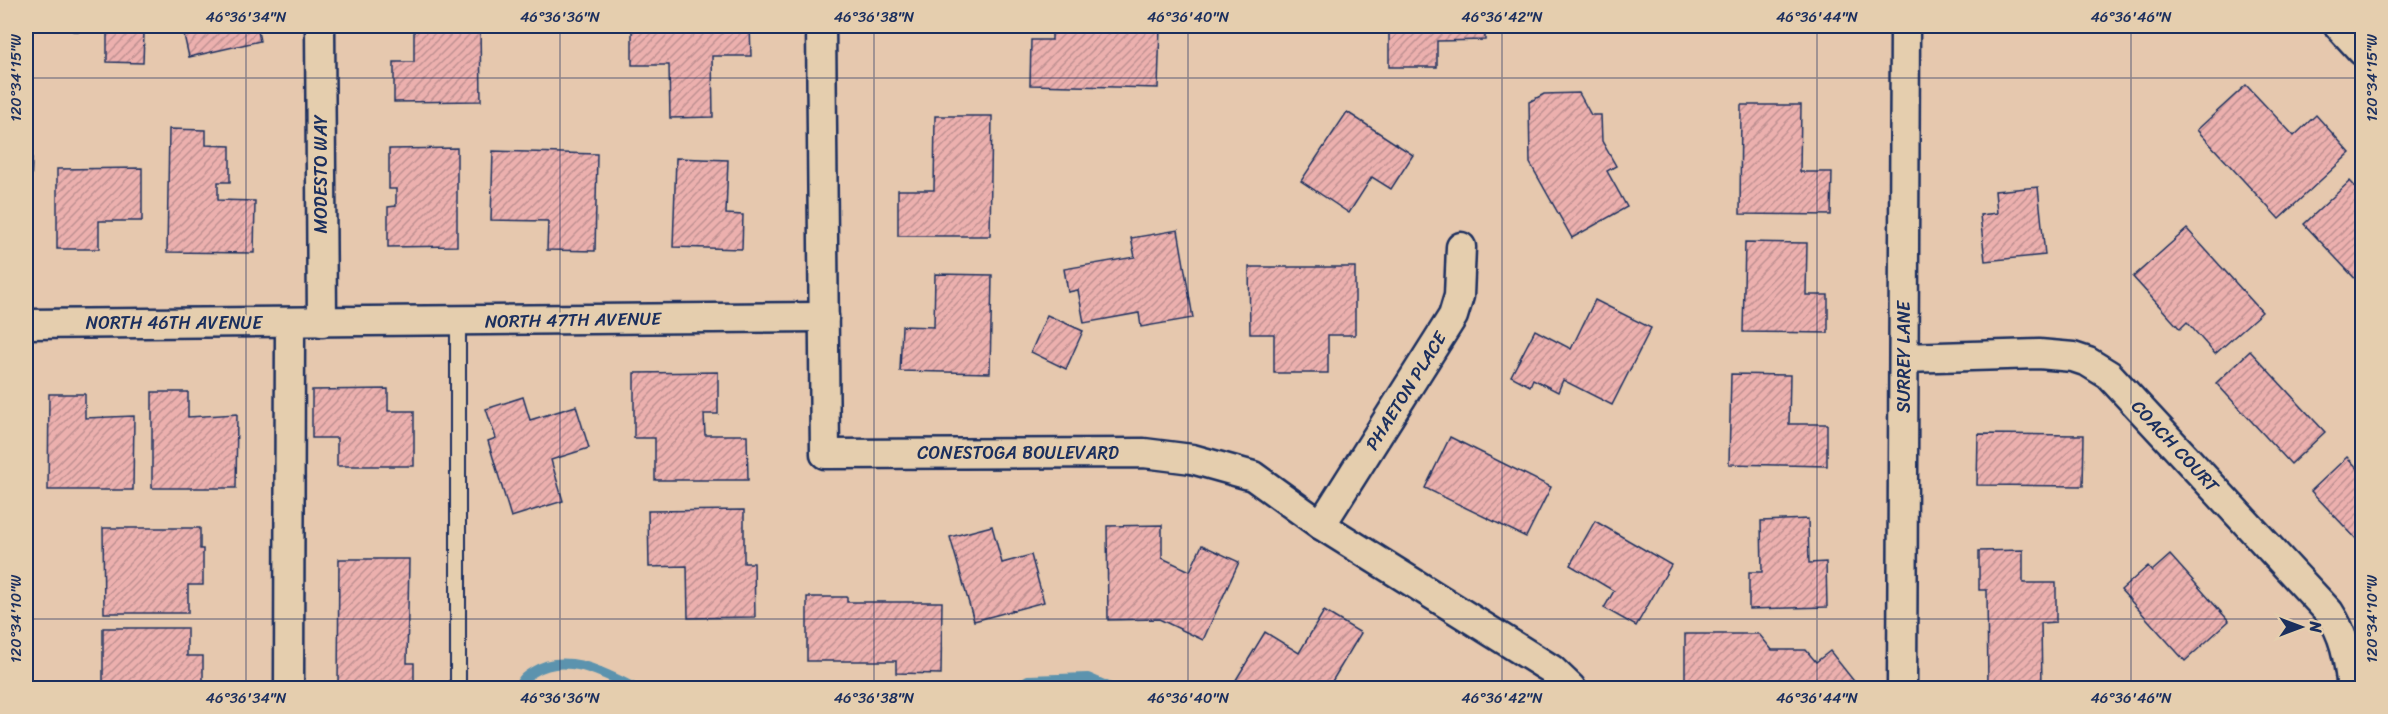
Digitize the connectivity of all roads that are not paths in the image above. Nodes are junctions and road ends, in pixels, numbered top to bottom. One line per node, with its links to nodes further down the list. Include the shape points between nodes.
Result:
1 (320, 26): 8 (street, MODESTO WAY)
2 (820, 26): 7 (street, CONESTOGA BOULEVARD)
3 (1905, 26): 12 (street, SURREY LANE)
4 (2339, 26): 5 (street)
5 (2362, 51)
6 (1461, 247): 13 (street, PHAETON PLACE, via 1454,316)
7 (824, 317): 9 (street, NORTH 47TH AVENUE); 13 (street, CONESTOGA BOULEVARD, via 825,454 1144,453 1192,459 1253,476)
8 (322, 322): 9 (street, NORTH 47TH AVENUE); 10 (street, NORTH 46TH AVENUE)
9 (458, 322): 15 (lane)
10 (290, 323): 11 (street, NORTH 46TH AVENUE); 14 (street)
11 (26, 324)
12 (1904, 358): 17 (street, SURREY LANE); 18 (street, COACH COURT, via 2039,354 2073,357 2109,375 2329,612 2341,631)
13 (1321, 525): 16 (street, CONESTOGA BOULEVARD, via 1551,669)
14 (289, 688)
15 (458, 688)
16 (1571, 688)
17 (1902, 688)
18 (2352, 688)

